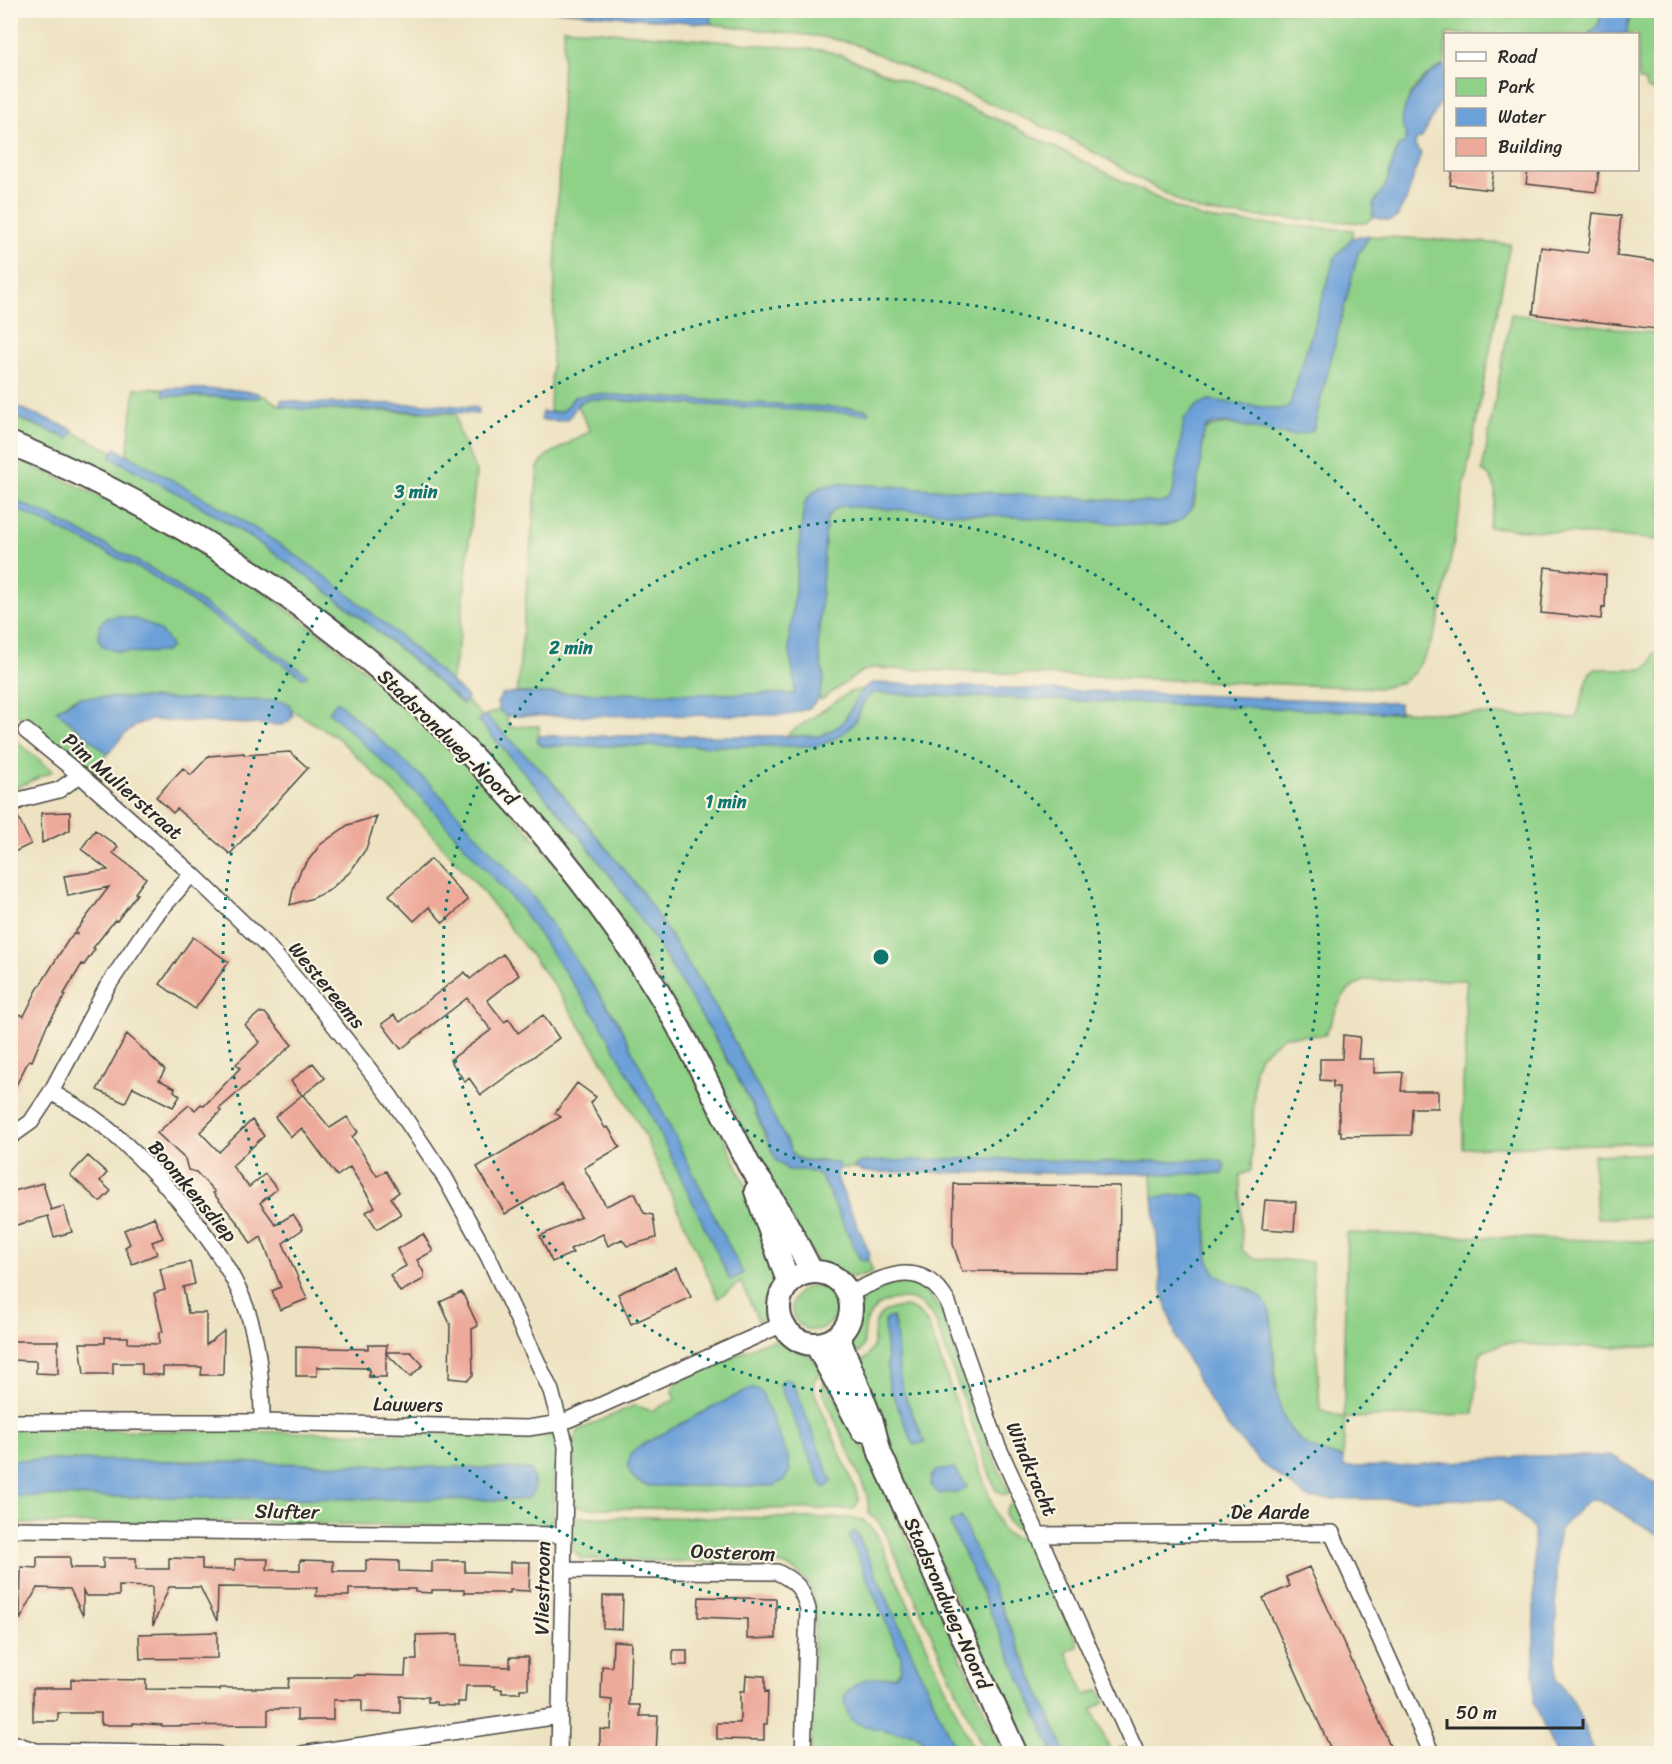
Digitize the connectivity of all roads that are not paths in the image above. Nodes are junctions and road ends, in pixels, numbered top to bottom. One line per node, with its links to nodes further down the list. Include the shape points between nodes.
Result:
1 (10, 443): 8 (main road, Stadsrondweg-Noord, via 97,483 192,534 288,597 373,663 440,724 549,840 649,977 694,1053)
2 (26, 731): 3 (street, Pim Mulierstraat)
3 (80, 775): 4 (street, via 59,790); 5 (street, Pim Mulierstraat)
4 (10, 805)
5 (192, 874): 6 (street, via 155,916 106,987); 17 (street, Westereems, via 269,948 396,1105 445,1178 489,1258 551,1392)
6 (51, 1092): 7 (street, via 31,1122); 16 (street, Boomkensdiep, via 91,1116 141,1159 194,1219 229,1268 251,1321 262,1384)
7 (10, 1137)
8 (751, 1169): 9 (main road, Stadsrondweg-Noord, via 769,1193); 10 (main road, Stadsrondweg-Noord, via 757,1198)
9 (812, 1272): 10 (main road); 11 (main road, via 834,1278)
10 (789, 1284): 12 (main road, via 781,1296)
11 (849, 1294): 13 (main road, via 852,1309 848,1324); 21 (street, Windkracht, via 898,1273 924,1278 942,1292 997,1444)
12 (783, 1324): 14 (main road, via 792,1335); 17 (street, Lauwers)
13 (838, 1336): 14 (main road); 18 (main road, Stadsrondweg-Noord)
14 (816, 1344): 18 (main road, Stadsrondweg-Noord, via 861,1429)
15 (10, 1422): 16 (street, Lauwers)
16 (262, 1422): 17 (street, Lauwers, via 528,1428)
17 (561, 1423): 20 (street, Vliestroom, via 566,1446)
18 (880, 1453): 29 (main road, Stadsrondweg-Noord)
19 (10, 1529): 20 (street, Slufter)
20 (564, 1535): 22 (street, Vliestroom)
21 (1038, 1535): 30 (street, Windkracht); 31 (street, De Aarde, via 1332,1533)
22 (564, 1570): 23 (street, Vliestroom); 28 (street, Oosterom, via 777,1572 791,1579 803,1591 808,1609)
23 (560, 1716): 26 (street); 27 (street, Vliestroom)
24 (10, 1742): 25 (street, via 36,1750)
25 (217, 1754)
26 (302, 1754)
27 (559, 1754)
28 (803, 1754)
29 (1016, 1754)
30 (1137, 1754)
31 (1432, 1754)

